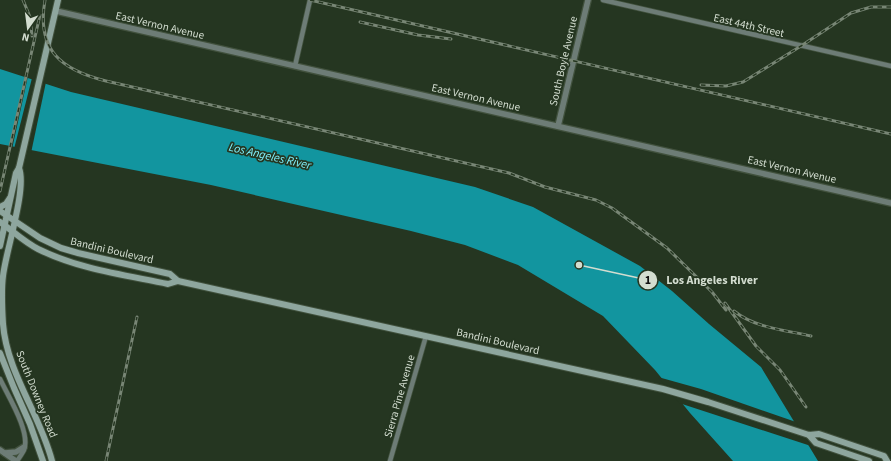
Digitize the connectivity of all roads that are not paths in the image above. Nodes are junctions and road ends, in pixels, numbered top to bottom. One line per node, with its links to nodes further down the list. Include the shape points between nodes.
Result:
1 (58, 0): 5 (main road, South Downey Road)
2 (310, 0): 6 (street)
3 (588, 0): 8 (street, South Boyle Avenue)
4 (603, 0): 7 (street, East 44th Street)
5 (56, 11): 6 (street, East Vernon Avenue); 9 (main road, South Downey Road)
6 (295, 66): 8 (street, East Vernon Avenue)
7 (891, 66)
8 (558, 126): 11 (street, East Vernon Avenue)
9 (20, 168): 10 (main road, South Downey Road, via 16,173); 15 (main road, South Downey Road, via 22,174)
10 (11, 197): 12 (main road); 14 (main road, South Downey Road)
11 (891, 203)
12 (0, 207)
13 (0, 211): 14 (main road, Bandini Boulevard)
14 (7, 216): 15 (main road, Bandini Boulevard); 16 (main road, South Downey Road)
15 (14, 221): 17 (main road, South Downey Road); 19 (main road, Bandini Boulevard, via 61,248 170,274)
16 (2, 224): 17 (main road, Bandini Boulevard); 18 (main road, South Downey Road)
17 (12, 231): 19 (main road, Bandini Boulevard, via 37,248 74,263 168,284); 29 (main road, South Downey Road, via 3,277 4,332 9,355 39,422)
18 (0, 246)
19 (178, 281): 20 (main road, Bandini Boulevard)
20 (426, 336): 23 (main road, Bandini Boulevard, via 663,389); 30 (street, Sierra Pine Avenue)
21 (0, 353): 28 (main road, South Downey Road)
22 (0, 379): 24 (street, via 19,419 25,438)
23 (809, 435): 31 (main road, Bandini Boulevard, via 816,443); 32 (main road, Bandini Boulevard, via 819,434 884,456)
24 (24, 448): 26 (street); 27 (street)
25 (0, 450): 26 (street)
26 (5, 453): 27 (street)
27 (16, 461)
28 (43, 461)
29 (52, 461)
30 (390, 461)
31 (869, 461)
32 (887, 461)

